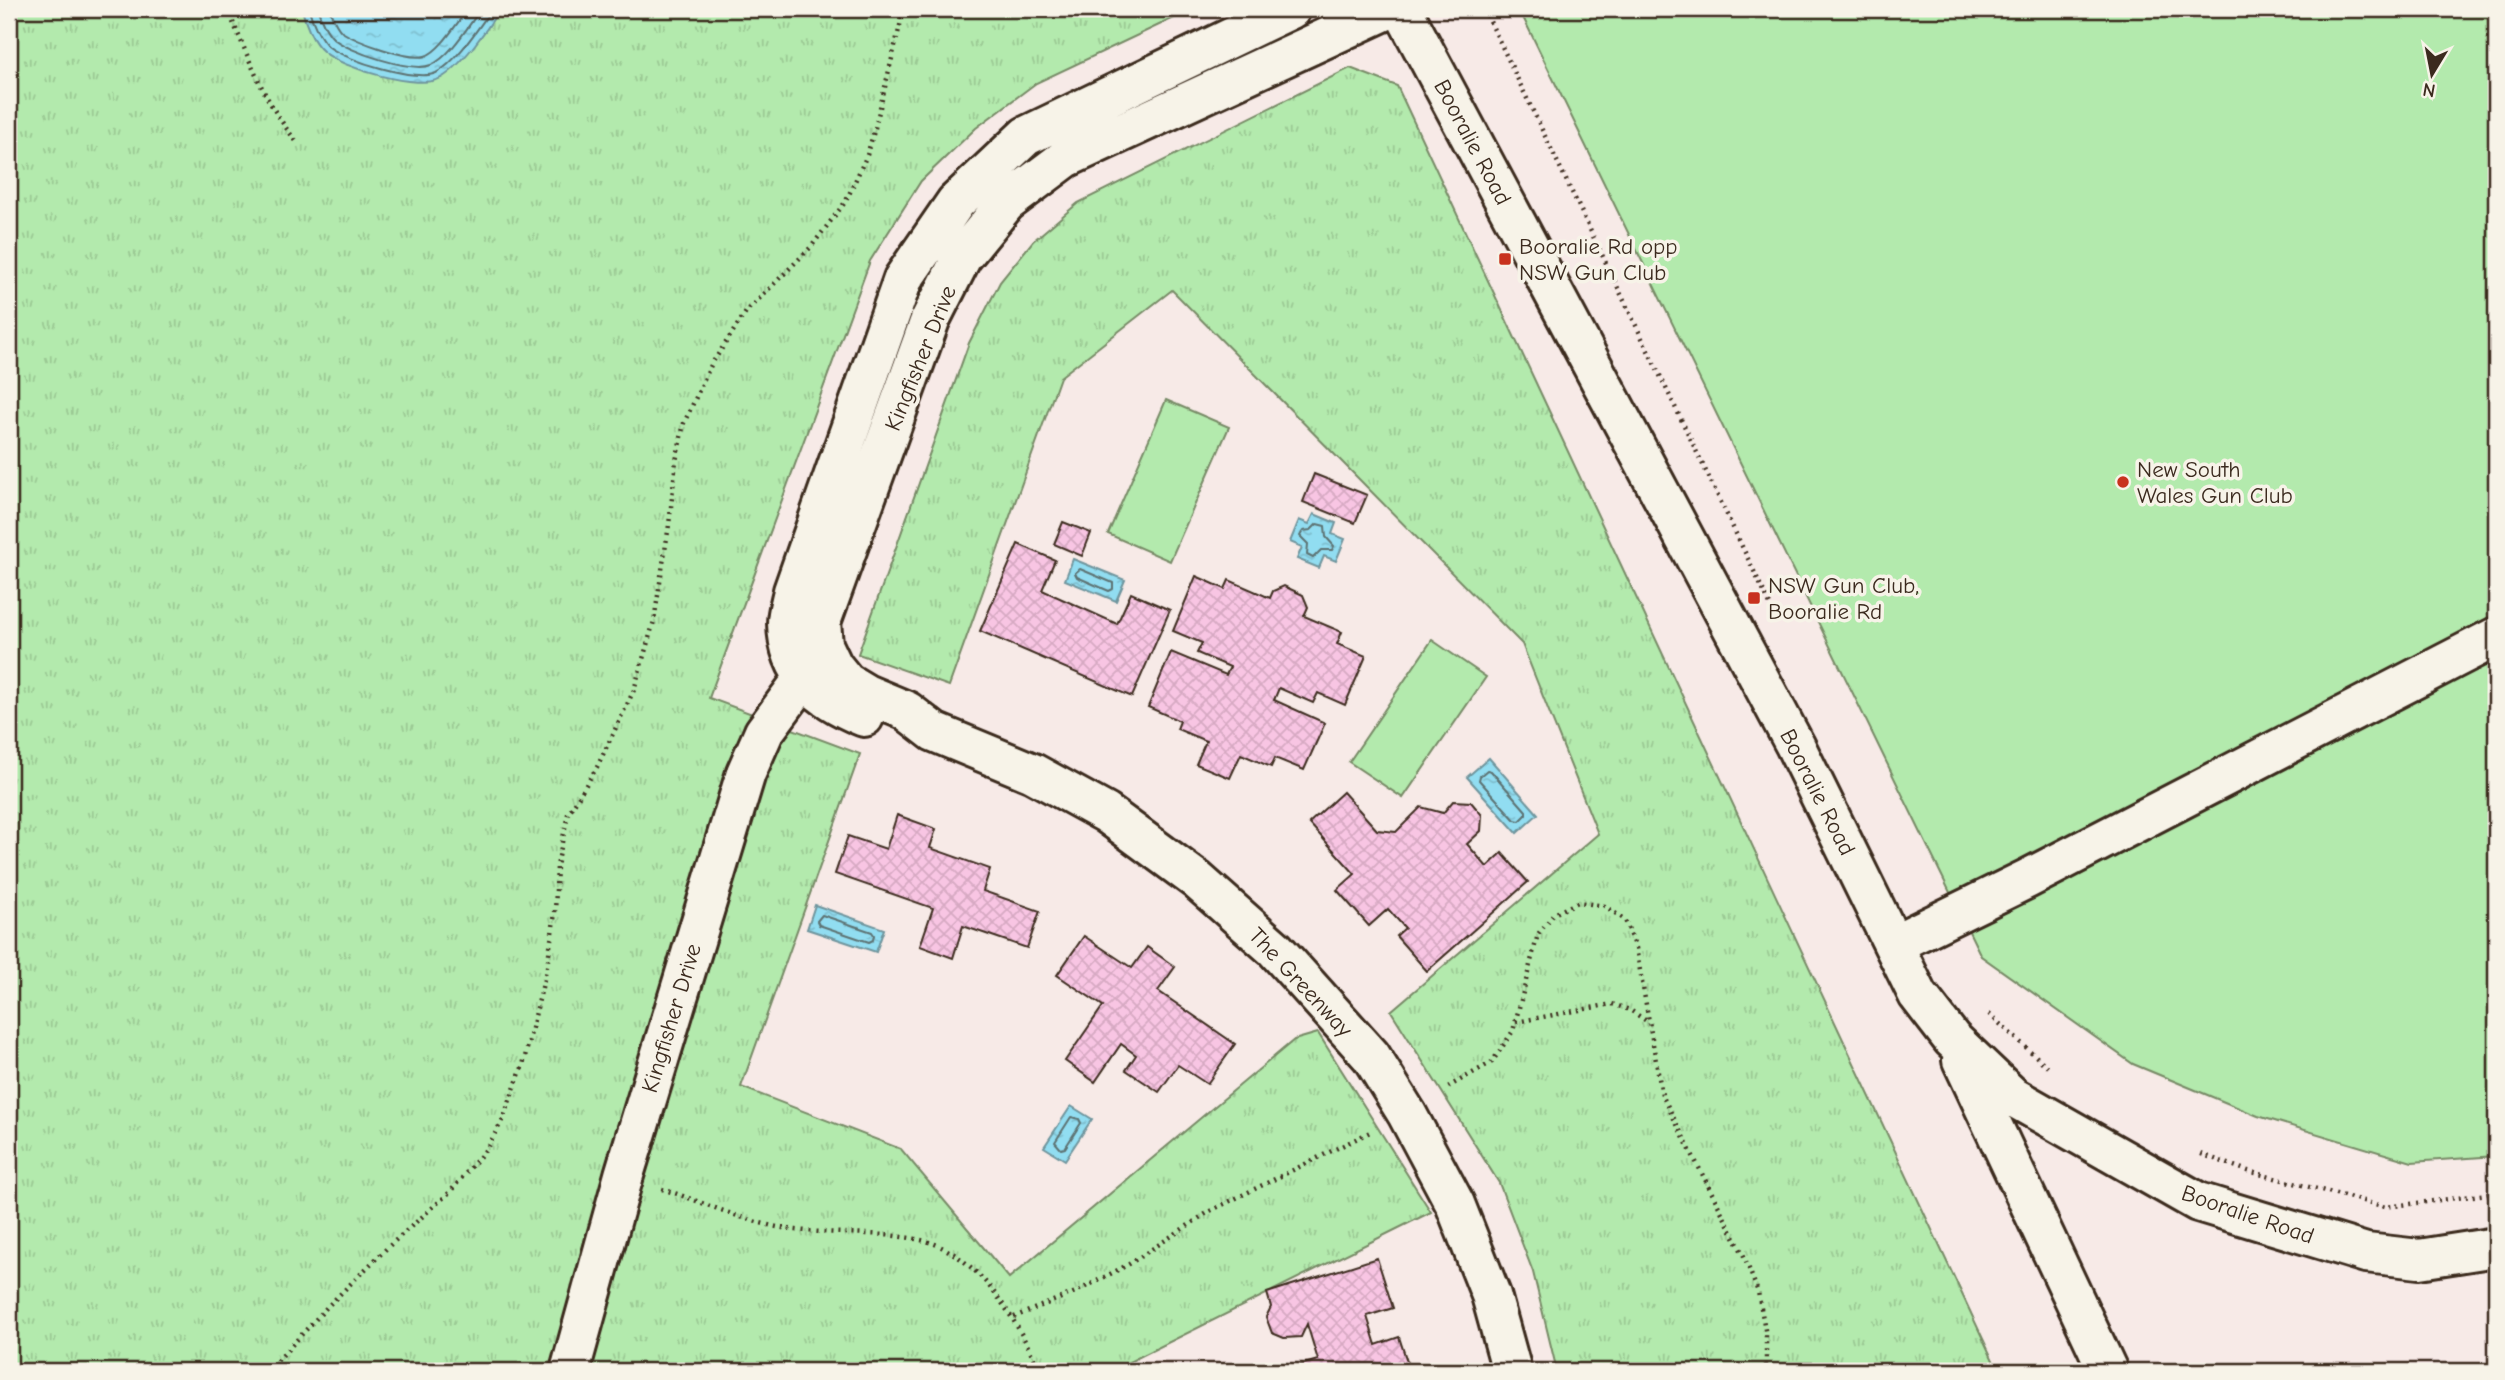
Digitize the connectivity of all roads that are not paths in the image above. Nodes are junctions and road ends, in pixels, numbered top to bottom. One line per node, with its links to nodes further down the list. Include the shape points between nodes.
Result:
1 (1291, 9): 5 (street, Kingfisher Drive, via 1026,136 956,202 903,279 793,591 787,622 793,662)
2 (1389, 9): 5 (street, Kingfisher Drive, via 1066,158 1006,203 962,257 930,320 821,622)
3 (1402, 9): 6 (street, Booralie Road, via 1795,745)
4 (2496, 637): 6 (street)
5 (820, 675): 9 (street, Kingfisher Drive, via 795,690 764,732 746,773 624,1175); 10 (street, The Greenway, via 907,711 934,732 1033,773 1106,813 1197,880 1275,948 1371,1056 1407,1114 1455,1204 1491,1295)
6 (1894, 944): 7 (street, Booralie Road, via 1918,995)
7 (1952, 1040): 8 (street, Booralie Road, via 2013,1097 2198,1202 2366,1254 2419,1259); 11 (street)
8 (2496, 1247)
9 (570, 1371)
10 (1512, 1371)
11 (2108, 1371)

